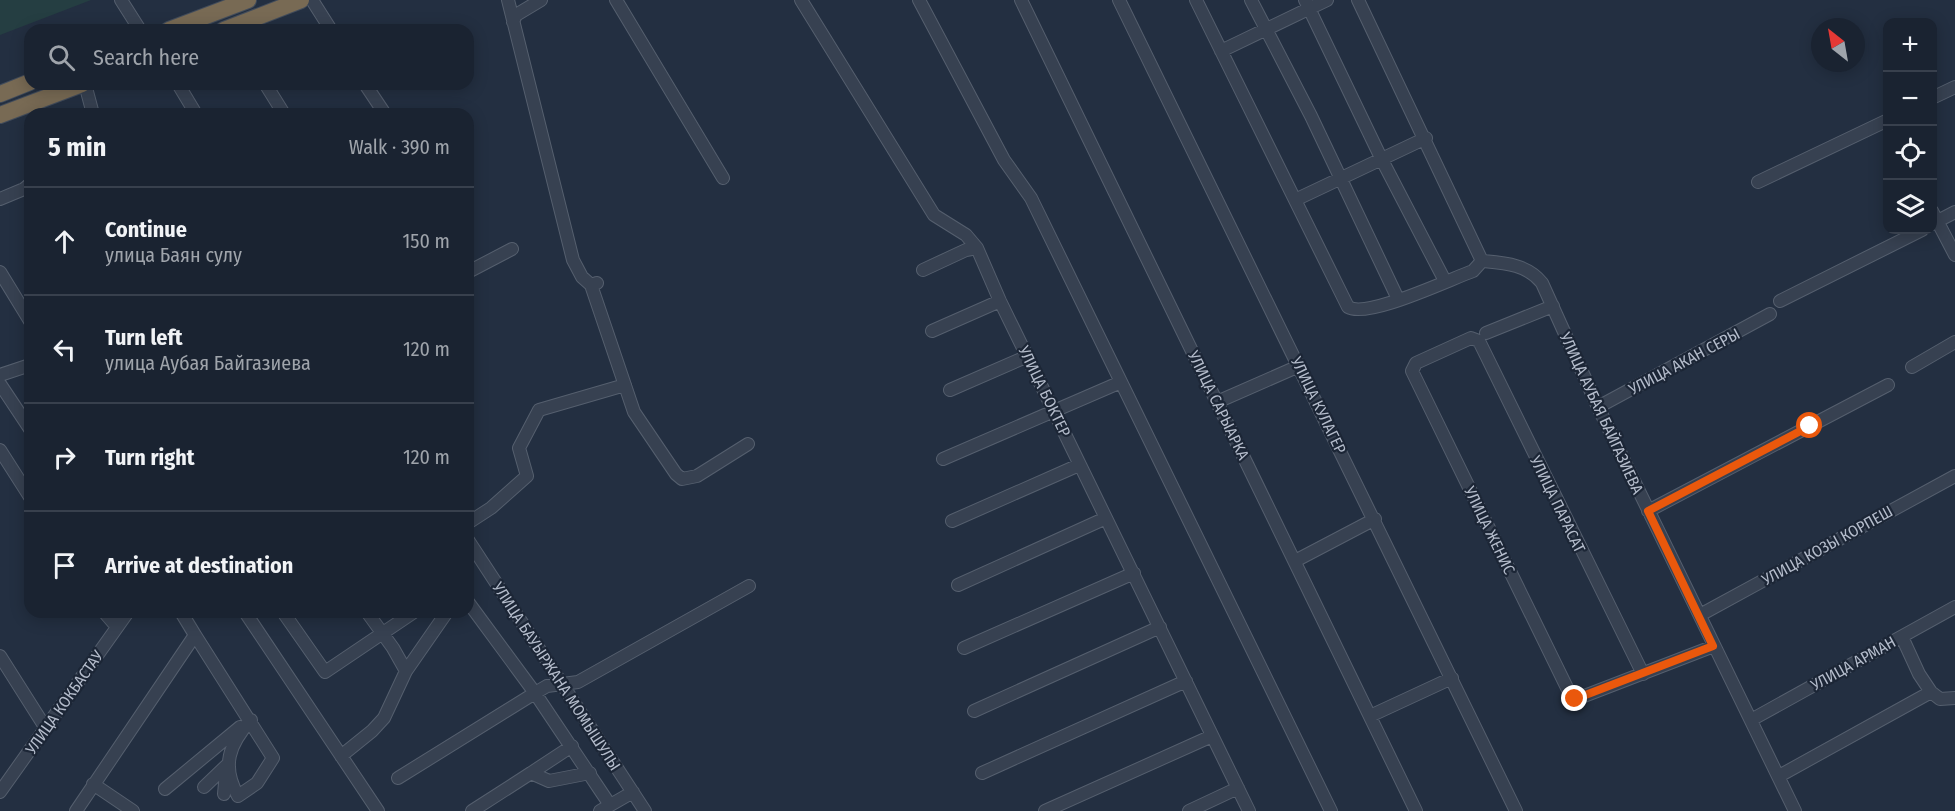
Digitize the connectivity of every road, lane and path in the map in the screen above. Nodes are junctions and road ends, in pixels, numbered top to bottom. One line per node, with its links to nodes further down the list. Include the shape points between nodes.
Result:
1 (121, 0): 18 (street)
2 (248, 0): 19 (highway)
3 (301, 0): 20 (highway)
4 (312, 0): 21 (street)
5 (508, 0): 17 (street)
6 (541, 0): 17 (street, via 516,15)
7 (616, 0): 41 (street)
8 (801, 0): 51 (street, УЛИЦА БОКТЕР, via 934,215 966,234)
9 (919, 0): 74 (street, via 1004,160 1031,198)
10 (1021, 0): 79 (street, УЛИЦА САРЫАРКА)
11 (1119, 0): 71 (street, УЛИЦА КУЛАГЕР)
12 (1196, 0): 23 (street)
13 (1251, 0): 22 (street)
14 (1327, 0): 16 (street)
15 (1358, 0): 39 (street)
16 (1307, 5): 22 (street); 40 (street)
17 (513, 22): 76 (street, via 570,250 582,277 594,284)
18 (136, 24)
19 (185, 24)
20 (239, 24)
21 (327, 24)
22 (1266, 30): 23 (street); 42 (street)
23 (1221, 51): 46 (street)
24 (24, 84): 31 (highway)
25 (1955, 87): 32 (street)
26 (67, 90): 37 (highway)
27 (85, 90): 33 (street)
28 (182, 90): 34 (street)
29 (269, 90): 35 (street)
30 (369, 90): 36 (street)
31 (0, 94)
32 (1937, 96)
33 (91, 108)
34 (192, 108)
35 (280, 108)
36 (381, 108)
37 (0, 115)
38 (1883, 122): 43 (street)
39 (1426, 138): 40 (street); 54 (street)
40 (1382, 160): 42 (street); 58 (street)
41 (723, 177)
42 (1340, 179): 46 (street); 59 (street)
43 (1758, 182)
44 (24, 192): 45 (street)
45 (0, 199)
46 (1295, 200): 59 (street, via 1348,307 1363,310)
47 (1955, 212): 48 (street)
48 (1937, 218)
49 (1937, 224): 53 (street)
50 (1914, 234): 60 (street)
51 (977, 248): 56 (street); 61 (street, УЛИЦА БОКТЕР)
52 (512, 249): 55 (street)
53 (1955, 255)
54 (1482, 261): 58 (street, via 1473,271); 62 (street, УЛИЦА АУБАЯ БАЙГАЗИЕВА, via 1530,271 1542,283)
55 (474, 267)
56 (923, 270)
57 (0, 272): 63 (street)
58 (1445, 280): 59 (street)
59 (1398, 299)
60 (1780, 301)
61 (1000, 302): 65 (street); 69 (street, УЛИЦА БОКТЕР)
62 (1553, 306): 66 (street); 80 (street, УЛИЦА АУБАЯ БАЙГАЗИЕВА)
63 (24, 311)
64 (1770, 314): 80 (street, УЛИЦА АКАН СЕРЫ)
65 (932, 330)
66 (1486, 333)
67 (1471, 338): 120 (street, УЛИЦА ПАРАСАТ, via 1479,341); 120 (street, УЛИЦА ЖЕНИС, via 1416,363 1412,371 1572,698)
68 (1955, 342): 72 (street)
69 (1028, 356): 78 (street); 81 (street, УЛИЦА БОКТЕР)
70 (24, 366): 73 (street)
71 (1299, 366): 79 (street); 92 (street, УЛИЦА КУЛАГЕР)
72 (1912, 367)
73 (0, 375)
74 (1121, 382): 81 (street); 158 (street)
75 (0, 384): 82 (street)
76 (625, 385): 83 (street, via 634,412 682,479 697,476); 91 (street, via 539,410 519,448 527,476)
77 (1888, 385): 89 (street)
78 (950, 390)
79 (1217, 402): 95 (street, УЛИЦА САРЫАРКА)
80 (1598, 407): 89 (street, УЛИЦА АУБАЯ БАЙГАЗИЕВА)
81 (1055, 409): 85 (street); 86 (street, УЛИЦА БОКТЕР)
82 (24, 420)
83 (748, 444)
84 (0, 450): 88 (street)
85 (943, 459)
86 (1079, 465): 90 (street, УЛИЦА БОКТЕР); 93 (street)
87 (1955, 476): 101 (street, УЛИЦА КОЗЫ КОРПЕШ)
88 (24, 488)
89 (1648, 511): 101 (street, УЛИЦА АУБАЯ БАЙГАЗИЕВА)
90 (1106, 518): 96 (street, УЛИЦА БОКТЕР); 97 (street)
91 (474, 519)
92 (1375, 519): 95 (street); 121 (street, УЛИЦА КУЛАГЕР)
93 (952, 522)
94 (474, 549): 118 (street, УЛИЦА БАУЫРЖАНА МОМЫШУЛЫ)
95 (1295, 561): 129 (street, УЛИЦА САРЫАРКА)
96 (1134, 573): 111 (street, УЛИЦА БОКТЕР); 116 (street)
97 (957, 585)
98 (749, 586): 123 (street, via 578,682)
99 (1955, 607): 114 (street, УЛИЦА АРМАН)
100 (474, 610): 126 (street)
101 (1700, 615): 115 (street, УЛИЦА АУБАЯ БАЙГАЗИЕВА)
102 (109, 618): 110 (street)
103 (124, 618): 110 (street, УЛИЦА КОКБАСТАУ)
104 (185, 618): 113 (street)
105 (248, 618): 135 (street)
106 (287, 618): 112 (street, via 325,672)
107 (371, 618): 112 (street)
108 (405, 618): 112 (street)
109 (443, 618): 119 (street)
110 (117, 627): 132 (street, УЛИЦА КОКБАСТАУ)
111 (1161, 627): 122 (street, УЛИЦА БОКТЕР); 128 (street)
112 (382, 633): 119 (street)
113 (195, 635): 130 (street); 142 (street)
114 (1902, 637): 125 (street); 131 (street, УЛИЦА АРМАН)
115 (1713, 646): 120 (street); 131 (street, УЛИЦА АУБАЯ БАЙГАЗИЕВА)
116 (964, 648)
117 (0, 656): 132 (street)
118 (552, 670): 123 (street, УЛИЦА БАУЫРЖАНА МОМЫШУЛЫ); 124 (street)
119 (406, 671): 135 (street, via 384,718)
120 (1642, 674)
121 (1452, 678): 129 (street); 160 (street, УЛИЦА КУЛАГЕР)
122 (1186, 681): 133 (street, УЛИЦА БОКТЕР); 139 (street)
123 (561, 684): 124 (street); 147 (street, УЛИЦА БАУЫРЖАНА МОМЫШУЛЫ)
124 (547, 686): 126 (street)
125 (1931, 692): 127 (street, via 1940,699); 140 (street)
126 (535, 693): 134 (street); 141 (street)
127 (1955, 698)
128 (974, 711)
129 (1370, 716): 159 (street, УЛИЦА САРЫАРКА)
130 (251, 720): 136 (street, via 230,749); 136 (street, via 273,758 269,766 257,783 238,796); 145 (street)
131 (1751, 720): 140 (street, УЛИЦА АУБАЯ БАЙГАЗИЕВА)
132 (45, 727): 146 (street, УЛИЦА КОКБАСТАУ)
133 (1212, 736): 144 (street, УЛИЦА БОКТЕР); 155 (street)
134 (572, 746): 137 (street); 138 (street)
135 (341, 756): 152 (street)
136 (227, 765): 143 (street); 148 (street)
137 (531, 773): 138 (street, via 549,781); 153 (street)
138 (590, 773): 149 (street)
139 (982, 773)
140 (1779, 776): 161 (street, УЛИЦА АУБАЯ БАЙГАЗИЕВА)
141 (398, 778)
142 (93, 784): 150 (street); 151 (street)
143 (204, 787)
144 (1238, 788): 156 (street); 157 (street, УЛИЦА БОКТЕР)
145 (165, 789)
146 (0, 792)
147 (633, 792): 149 (street); 154 (street, УЛИЦА БАУЫРЖАНА МОМЫШУЛЫ)
148 (224, 794)
149 (605, 808)
150 (76, 811)
151 (133, 811)
152 (378, 811)
153 (472, 811)
154 (645, 811)
155 (1045, 811)
156 (1189, 811)
157 (1249, 811)
158 (1332, 811)
159 (1416, 811)
160 (1516, 811)
161 (1795, 811)

